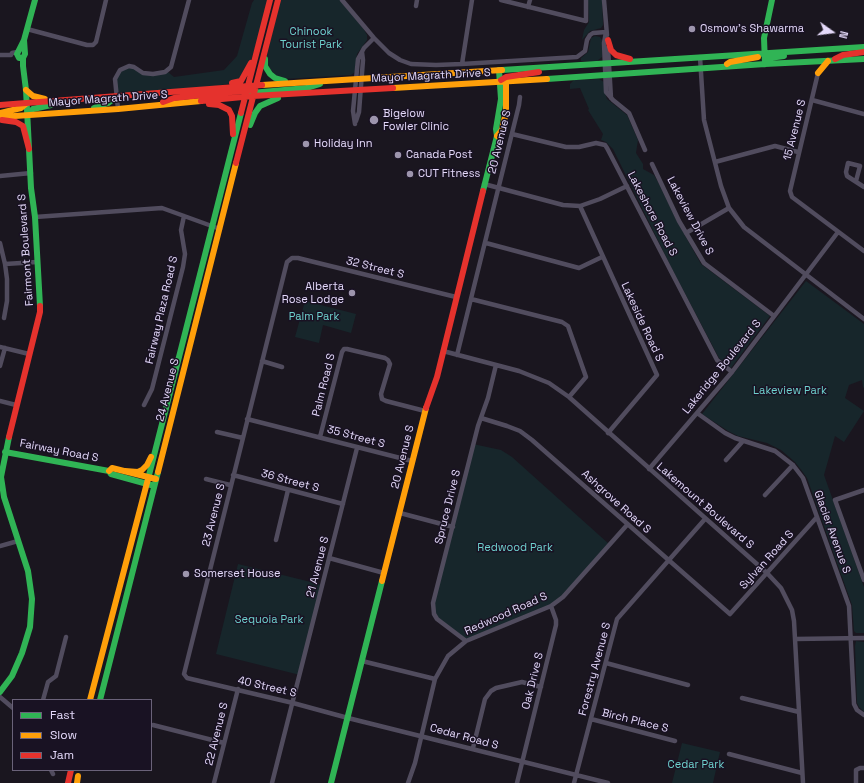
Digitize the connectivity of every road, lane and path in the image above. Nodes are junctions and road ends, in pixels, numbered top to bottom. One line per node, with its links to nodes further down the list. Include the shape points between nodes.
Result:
1 (35, 0): 17 (main road, Fairmont Boulevard S)
2 (106, 0): 17 (street, via 96,42 93,45)
3 (189, 0): 50 (street, via 171,67 165,72 153,74 143,73 134,67 124,67 115,79)
4 (270, 0): 16 (main road)
5 (278, 0): 21 (main road)
6 (342, 0): 19 (street, Mayor Magrath Drive S)
7 (417, 0): 14 (street)
8 (472, 0): 34 (street)
9 (501, 0): 15 (street)
10 (530, 0): 15 (street)
11 (586, 0): 15 (street, via 586,21)
12 (604, 0): 18 (street)
13 (772, 0): 25 (main road, via 764,38)
14 (416, 6)
15 (528, 7)
16 (264, 21): 44 (main road, 24 Avenue S); 46 (main road, via 241,81)
17 (27, 29): 26 (main road, Fairmont Boulevard S)
18 (606, 32): 20 (street); 33 (street, via 604,44); 34 (street, Mayor Magrath Drive S, via 592,33 587,40 585,51 577,57)
19 (374, 38): 34 (street, Mayor Magrath Drive S, via 400,60 411,64); 41 (street, via 362,52)
20 (608, 40): 30 (main road, via 611,50 619,57); 33 (street)
21 (267, 41): 42 (main road, via 265,66 275,78 285,81); 48 (main road, 24 Avenue S)
22 (864, 47): 23 (main road, Mayor Magrath Drive S)
23 (806, 50): 25 (main road, Mayor Magrath Drive S); 35 (main road, via 797,54 769,58)
24 (864, 52): 31 (main road, via 843,55)
25 (764, 53): 28 (main road, Mayor Magrath Drive S); 35 (main road); 36 (main road, via 760,57 730,62)
26 (19, 54): 27 (street); 45 (main road, Fairmont Boulevard S)
27 (0, 55)
28 (700, 57): 30 (main road, Mayor Magrath Drive S); 37 (street)
29 (864, 59): 31 (main road, Mayor Magrath Drive S)
30 (640, 61): 33 (main road, Mayor Magrath Drive S)
31 (830, 61): 32 (main road, Mayor Magrath Drive S); 38 (main road)
32 (811, 62): 35 (main road, Mayor Magrath Drive S); 38 (main road)
33 (607, 63): 39 (street); 40 (main road, Mayor Magrath Drive S)
34 (462, 64)
35 (765, 64): 36 (main road, Mayor Magrath Drive S)
36 (723, 67): 37 (main road, Mayor Magrath Drive S)
37 (701, 68): 39 (main road, Mayor Magrath Drive S); 71 (street, via 704,120)
38 (818, 73): 55 (street, 15 Avenue S)
39 (608, 75): 40 (main road, Mayor Magrath Drive S); 69 (street, via 606,92 629,113)
40 (503, 76): 41 (main road, Mayor Magrath Drive S); 47 (main road, Mayor Magrath Drive S); 76 (main road, 20 Avenue S, via 497,136)
41 (359, 79): 43 (main road, Mayor Magrath Drive S); 47 (street)
42 (323, 81): 43 (main road, Mayor Magrath Drive S); 48 (main road, Mayor Magrath Drive S)
43 (332, 81): 48 (main road, via 307,88)
44 (247, 88): 46 (main road, Mayor Magrath Drive S); 48 (main road, via 253,88); 51 (main road, 24 Avenue S); 59 (main road, via 174,98)
45 (26, 90): 54 (main road, via 38,98); 57 (main road, Fairmont Boulevard S)
46 (194, 90): 50 (main road, Mayor Magrath Drive S)
47 (357, 90): 47 (street, via 353,111 355,124 358,112); 49 (main road, Mayor Magrath Drive S)
48 (255, 91): 49 (main road, Mayor Magrath Drive S); 51 (main road); 80 (main road, 24 Avenue S)
49 (321, 92): 80 (main road, via 272,99 260,106 252,121)
50 (116, 97): 53 (main road, Mayor Magrath Drive S); 60 (street); 61 (main road, via 108,103)
51 (245, 97): 56 (main road, Mayor Magrath Drive S); 67 (main road, 24 Avenue S)
52 (520, 97): 66 (street, 20 Avenue S)
53 (83, 99): 54 (main road, Mayor Magrath Drive S); 64 (main road, via 33,108)
54 (63, 100): 57 (main road, Mayor Magrath Drive S)
55 (812, 100): 63 (street); 70 (street, 15 Avenue S)
56 (193, 102): 59 (main road, Mayor Magrath Drive S); 67 (main road, via 219,104 229,110 232,116)
57 (27, 103): 58 (main road, Mayor Magrath Drive S); 62 (main road, via 21,108); 64 (main road, Fairmont Boulevard S)
58 (0, 105)
59 (155, 106): 60 (main road, Mayor Magrath Drive S)
60 (118, 109): 61 (main road, Mayor Magrath Drive S)
61 (84, 111): 64 (main road, Mayor Magrath Drive S)
62 (0, 113)
63 (864, 114)
64 (28, 115): 65 (main road, Mayor Magrath Drive S); 68 (main road, Fairmont Boulevard S)
65 (0, 118): 68 (main road, via 21,124)
66 (512, 134): 77 (street, Lakeshore Road S, via 566,147 596,143 605,145); 79 (street, 20 Avenue S)
67 (234, 141): 85 (main road, 24 Avenue S)
68 (29, 149): 73 (main road, Fairmont Boulevard S)
69 (646, 150)
70 (798, 152): 71 (street, via 775,146); 87 (street, 15 Avenue S, via 790,191 792,197)
71 (716, 162): 82 (street)
72 (652, 164): 88 (street, Lakeview Drive S)
73 (31, 173): 74 (street); 84 (main road, Fairmont Boulevard S)
74 (0, 176)
75 (856, 181): 78 (street)
76 (484, 184): 79 (street); 97 (main road, 20 Avenue S)
77 (627, 186): 81 (street); 110 (street, Lakeshore Road S, via 717,360)
78 (864, 187)
79 (499, 188): 81 (street, via 563,205); 90 (street, 20 Avenue S)
80 (229, 190): 86 (main road, 24 Avenue S)
81 (580, 206): 92 (street, Lakeside Road S)
82 (729, 208): 88 (street); 96 (street, via 744,228)
83 (184, 216): 84 (street, via 162,208); 85 (street); 114 (street, Fairway Plaza Road S, via 183,267 152,389)
84 (35, 217): 94 (main road, Fairmont Boulevard S)
85 (212, 227): 86 (street); 124 (main road, 24 Avenue S)
86 (220, 229): 137 (main road, 24 Avenue S)
87 (838, 232): 91 (street); 96 (street, Lakeridge Boulevard S)
88 (686, 233): 99 (street, Lakeview Drive S, via 704,263)
89 (0, 243): 95 (street)
90 (486, 243): 92 (street, via 578,268); 98 (street, 20 Avenue S)
91 (864, 251)
92 (602, 257): 120 (street, Lakeside Road S, via 657,375)
93 (289, 259): 97 (street, 32 Street S, via 298,258); 106 (street, 23 Avenue S)
94 (37, 262): 95 (street); 104 (main road, Fairmont Boulevard S, via 40,312)
95 (5, 264): 100 (street, via 7,301)
96 (806, 275): 99 (street, Lakeridge Boulevard S); 101 (street)
97 (456, 297): 103 (main road, 20 Avenue S)
98 (471, 299): 105 (street, 20 Avenue S); 111 (street, via 562,322 568,326 586,376)
99 (774, 316): 110 (street, Lakeridge Boulevard S)
100 (4, 318)
101 (864, 319)
102 (2, 347): 104 (street); 108 (street)
103 (443, 351): 105 (street, Lakemount Boulevard S); 115 (main road, 20 Avenue S)
104 (29, 354): 113 (main road, Fairmont Boulevard S)
105 (458, 355): 107 (street, Lakemount Boulevard S)
106 (262, 361): 109 (street); 118 (street, 23 Avenue S)
107 (496, 365): 111 (street, Lakemount Boulevard S, via 549,383); 117 (street, Spruce Drive S)
108 (0, 366)
109 (282, 367)
110 (732, 372): 116 (street, Lakeridge Boulevard S)
111 (569, 397): 120 (street, Lakemount Boulevard S)
112 (0, 401): 113 (street)
113 (16, 405): 126 (main road, Fairmont Boulevard S)
114 (144, 405)
115 (425, 411): 121 (street, Palm Road S, via 382,399 381,394 390,364 388,360 344,349); 128 (main road, 20 Avenue S)
116 (697, 413): 123 (street, Glacier Avenue S, via 725,433); 130 (street, Lakeridge Boulevard S)
117 (481, 418): 146 (street, Ashgrove Road S, via 520,431); 147 (street, Spruce Drive S)
118 (247, 420): 121 (street, 35 Street S); 122 (street, 23 Avenue S)
119 (217, 432): 122 (street)
120 (608, 433): 130 (street, Lakemount Boulevard S)
121 (320, 437): 125 (street, 35 Street S)
122 (243, 438): 133 (street, 23 Avenue S)
123 (743, 440): 127 (street); 129 (street, Glacier Avenue S, via 775,451)
124 (158, 444): 132 (main road, via 142,470); 136 (main road, 24 Avenue S)
125 (358, 448): 128 (street, 35 Street S); 142 (street, 21 Avenue S)
126 (5, 452): 131 (main road, Fairway Road S); 134 (main road, Fairmont Boulevard S)
127 (726, 460)
128 (412, 462): 143 (main road, 20 Avenue S)
129 (793, 465): 141 (street); 144 (street, Glacier Avenue S, via 803,478)
130 (649, 469): 145 (street, Lakemount Boulevard S)
131 (109, 471): 132 (main road, Fairway Road S, via 112,468); 136 (main road, Fairway Road S, via 111,474)
132 (125, 471): 136 (main road, Fairway Road S)
133 (233, 475): 138 (street, 23 Avenue S); 139 (street, 36 Street S)
134 (1, 477): 149 (main road, Fairmont Boulevard S)
135 (206, 479): 138 (street)
136 (148, 480): 137 (main road, Fairway Road S); 174 (main road, 24 Avenue S)
137 (155, 482): 175 (main road, 24 Avenue S)
138 (230, 485): 165 (street, 23 Avenue S)
139 (288, 490): 142 (street, 36 Street S); 148 (street)
140 (864, 490): 155 (street, via 835,500)
141 (765, 495)
142 (343, 504): 151 (street, 21 Avenue S)
143 (400, 513): 147 (street); 153 (main road, 20 Avenue S)
144 (817, 517): 154 (street, Sylvan Road S); 159 (street, Glacier Avenue S, via 849,606)
145 (705, 519): 152 (street, Forestry Avenue S); 154 (street, Lakemount Boulevard S)
146 (628, 524): 152 (street, Ashgrove Road S); 156 (street, Redwood Road S, via 563,596)
147 (452, 527): 162 (street, Spruce Drive S, via 433,608 437,619)
148 (276, 540)
149 (18, 541): 150 (street); 170 (main road, Fairmont Boulevard S, via 28,572 32,599 30,627 12,676)
150 (0, 546)
151 (329, 558): 153 (street); 176 (street, 21 Avenue S)
152 (668, 561): 157 (street, Ashgrove Road S); 164 (street, Forestry Avenue S, via 617,619)
153 (384, 573): 163 (main road, 20 Avenue S)
154 (768, 573): 157 (street, Sylvan Road S); 161 (street, Lakemount Boulevard S, via 781,588 792,610)
155 (864, 580)
156 (550, 606): 162 (street, Redwood Road S); 168 (street, Oak Drive S, via 556,625)
157 (730, 614)
158 (66, 637): 173 (street, via 56,676 48,682)
159 (852, 637): 160 (street); 161 (street); 179 (street, Glacier Avenue S, via 854,704)
160 (864, 638)
161 (795, 639): 178 (street, Lakemount Boulevard S)
162 (466, 641): 166 (street, Redwood Road S, via 448,656)
163 (362, 661): 166 (street); 180 (main road, 20 Avenue S)
164 (606, 663): 167 (street); 181 (street, Forestry Avenue S)
165 (184, 674): 169 (street, 40 Street S, via 187,678)
166 (436, 679): 183 (street, Redwood Road S)
167 (688, 685)
168 (541, 687): 186 (street, via 522,682 491,691 485,699); 188 (street, Oak Drive S)
169 (238, 690): 176 (street, 40 Street S); 185 (street, 22 Avenue S)
170 (0, 692)
171 (0, 697): 177 (street)
172 (742, 698): 178 (street)
173 (43, 699)
174 (90, 699)
175 (100, 699)
176 (293, 703): 180 (street, 40 Street S); 197 (street, 21 Avenue S)
177 (12, 707)
178 (799, 712): 191 (street, Lakemount Boulevard S)
179 (864, 715)
180 (348, 718): 183 (street, Cedar Road S); 198 (main road, 20 Avenue S)
181 (591, 719): 184 (street, Birch Place S); 193 (street, Forestry Avenue S)
182 (153, 725): 185 (street)
183 (422, 735): 186 (street, Cedar Road S); 199 (street, Redwood Road S)
184 (675, 741)
185 (224, 743): 196 (street, 22 Avenue S)
186 (473, 748): 188 (street, Cedar Road S)
187 (728, 754): 191 (street)
188 (523, 762): 193 (street, Cedar Road S); 200 (street, Oak Drive S)
189 (864, 768): 204 (street, via 856,770)
190 (71, 771): 194 (main road)
191 (802, 772): 203 (street, Lakemount Boulevard S)
192 (79, 773): 195 (main road)
193 (576, 775): 201 (street, Forestry Avenue S); 202 (street, Cedar Road S)
194 (68, 783)
195 (76, 783)
196 (214, 783)
197 (272, 783)
198 (331, 783)
199 (408, 783)
200 (517, 783)
201 (574, 783)
202 (608, 783)
203 (803, 783)
204 (856, 783)

